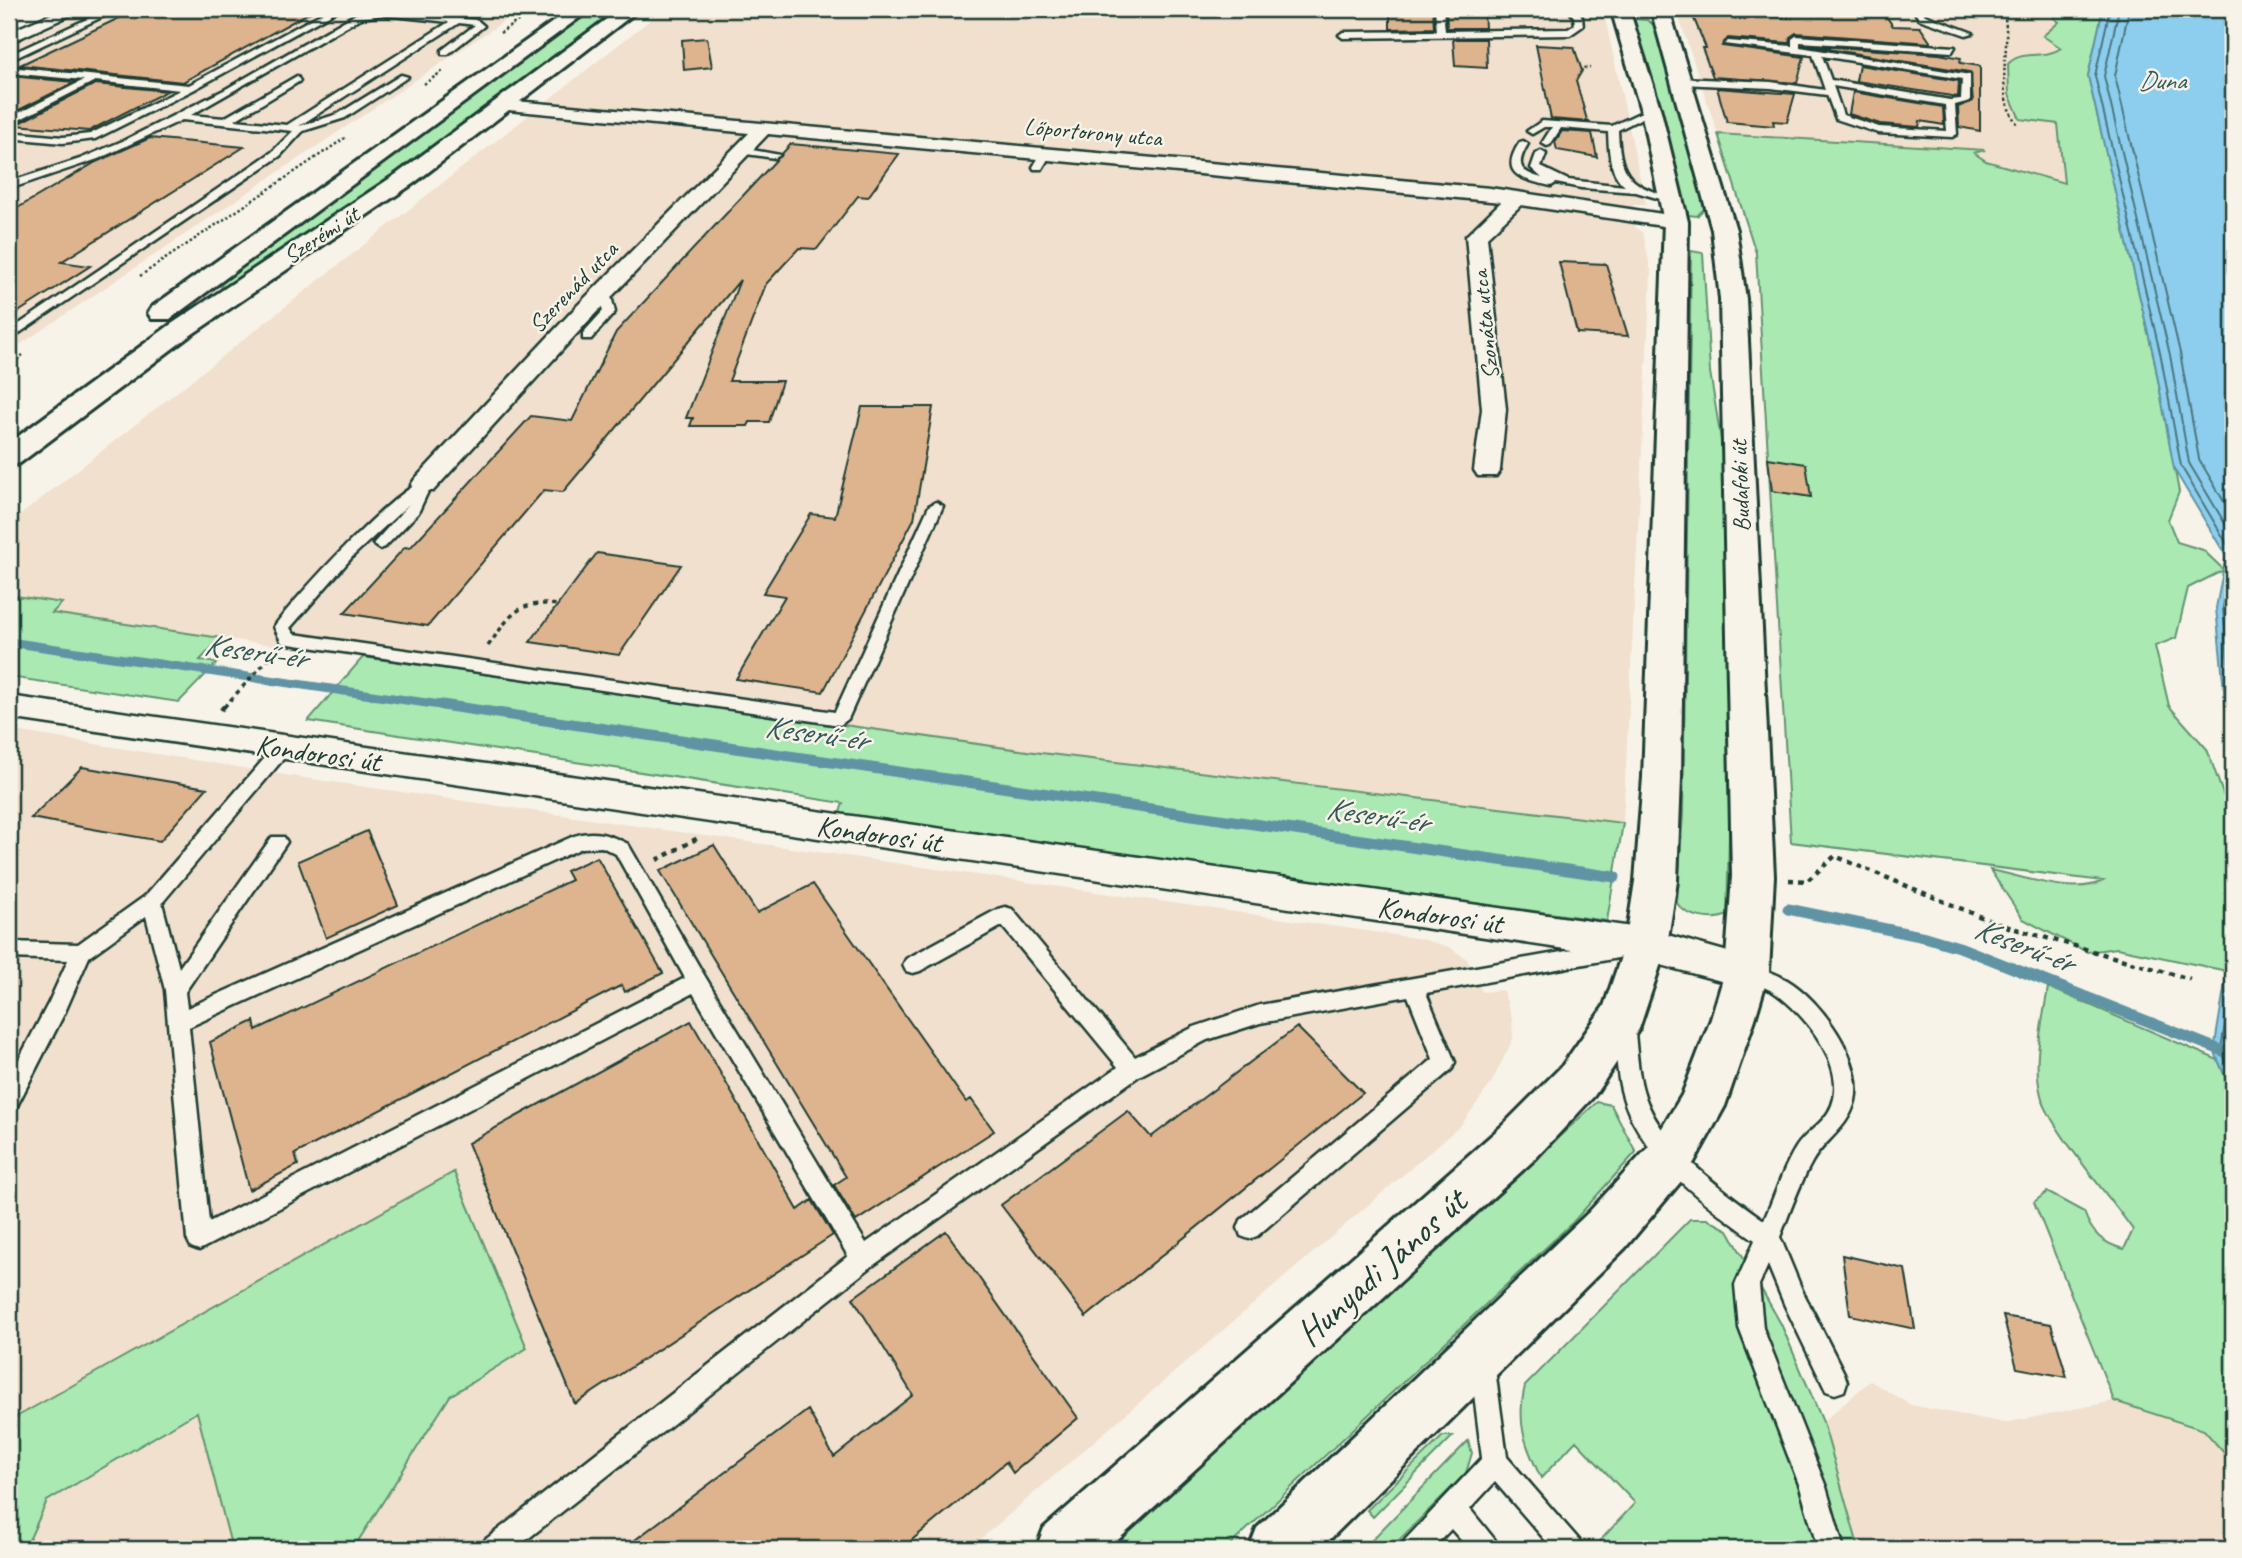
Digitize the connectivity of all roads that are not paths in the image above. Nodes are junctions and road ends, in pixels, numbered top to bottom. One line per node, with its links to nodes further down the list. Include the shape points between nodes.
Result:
1 (76, 9): 15 (street)
2 (115, 9): 20 (lane)
3 (336, 9): 30 (lane)
4 (478, 9): 11 (lane)
5 (582, 9): 58 (main road, Szerémi út)
6 (631, 9): 33 (main road, Szerémi út)
7 (1439, 9): 12 (lane)
8 (1572, 9): 12 (lane, via 1578,17 1577,30)
9 (1917, 9): 13 (lane, via 1922,17)
10 (1641, 11): 28 (main road, Budafoki út); 34 (main road, Budafoki út, via 1634,63)
11 (459, 20): 21 (lane, via 480,26); 35 (lane, via 383,13 359,16); 39 (lane)
12 (1440, 30): 14 (lane)
13 (1969, 33)
14 (1343, 35)
15 (9, 38)
16 (1728, 44): 18 (lane)
17 (9, 48): 20 (lane)
18 (1796, 49): 19 (lane, via 1796,39); 22 (lane)
19 (1952, 49)
20 (26, 50): 23 (lane)
21 (445, 52)
22 (1817, 54): 29 (lane); 32 (lane, via 1967,77 1965,101)
23 (9, 58)
24 (9, 70): 26 (lane)
25 (404, 77): 39 (lane, via 336,120)
26 (94, 79): 30 (lane); 37 (lane)
27 (297, 79): 36 (lane)
28 (1681, 81): 31 (lane); 54 (main road, Budafoki út)
29 (1826, 82): 31 (lane); 32 (lane)
30 (190, 88): 43 (lane, via 92,137 63,140)
31 (1829, 93): 32 (lane, via 1839,117 1888,132 1952,134)
32 (1950, 103)
33 (503, 105): 40 (street, Lőportorony utca); 59 (main road, Szerémi út, via 370,203 179,331)
34 (1651, 111): 41 (lane); 53 (main road, Budafoki út)
35 (181, 117): 36 (lane); 50 (lane, via 93,158 32,174)
36 (226, 121): 39 (lane)
37 (9, 122)
38 (1558, 125): 41 (lane); 42 (lane, via 1542,124); 44 (lane)
39 (295, 128): 56 (lane, via 276,154)
40 (763, 129): 46 (street, Szerenád utca); 52 (street, Lőportorony utca, via 1042,160)
41 (1613, 130): 51 (lane, via 1614,166)
42 (1532, 131)
43 (9, 135)
44 (1548, 143)
45 (1523, 144): 49 (lane, via 1514,159 1517,170 1541,182)
46 (741, 151): 48 (lane); 55 (street, Szerenád utca)
47 (1541, 154): 49 (lane, via 1536,167 1539,172)
48 (775, 155)
49 (1564, 183): 51 (lane)
50 (9, 186)
51 (1632, 190): 53 (lane)
52 (1517, 197): 53 (street, Lőportorony utca); 60 (street, Szonáta utca, via 1476,236 1494,410)
53 (1675, 212): 54 (main road); 68 (main road, Budafoki út, via 1662,777 1656,881)
54 (1724, 230): 72 (main road, Budafoki út, via 1733,299 1753,876)
55 (604, 292): 57 (lane, via 609,312); 61 (street, Szerenád utca)
56 (9, 336)
57 (587, 336)
58 (23, 413)
59 (9, 457)
60 (1487, 470)
61 (424, 485): 62 (lane, via 393,508 321,582 282,627 288,639 840,719); 63 (lane, via 412,510)
62 (936, 506)
63 (380, 544)
64 (9, 707): 65 (street, Kondorosi út)
65 (283, 748): 67 (lane); 68 (street, Kondorosi út)
66 (278, 842): 75 (lane)
67 (152, 901): 70 (lane); 75 (lane)
68 (1646, 945): 72 (street, Kondorosi út); 74 (lane); 76 (main road, Hunyadi János út)
69 (9, 950): 70 (lane)
70 (81, 952): 79 (lane)
71 (913, 965): 78 (lane, via 1005,915)
72 (1747, 972): 80 (main road, via 1701,1106); 82 (lane, via 1781,986 1817,1020 1833,1043 1846,1082 1836,1121 1805,1153)
73 (697, 981): 77 (lane, via 622,849 604,840 580,841); 77 (lane, via 200,1239); 83 (lane)
74 (1413, 985): 78 (lane, via 1260,1014 1201,1033); 81 (lane, via 1445,1062)
75 (175, 990): 77 (lane)
76 (1623, 1015): 80 (lane, via 1632,1091 1651,1132); 89 (main road, Hunyadi János út, via 1578,1081 1519,1142)
77 (178, 1023)
78 (1132, 1069): 83 (lane)
79 (9, 1099)
80 (1671, 1157): 82 (lane, via 1713,1197); 84 (main road, via 1607,1230)
81 (1249, 1228)
82 (1768, 1236): 85 (lane); 94 (lane, via 1747,1285 1751,1328 1813,1487)
83 (863, 1259): 88 (lane)
84 (1481, 1355): 86 (lane); 90 (main road)
85 (1835, 1382)
86 (1495, 1463): 87 (lane); 93 (lane)
87 (1452, 1509): 91 (lane); 92 (lane)
88 (494, 1549)
89 (1065, 1549)
90 (1278, 1549)
91 (1414, 1549)
92 (1486, 1549)
93 (1570, 1549)
94 (1830, 1549)

